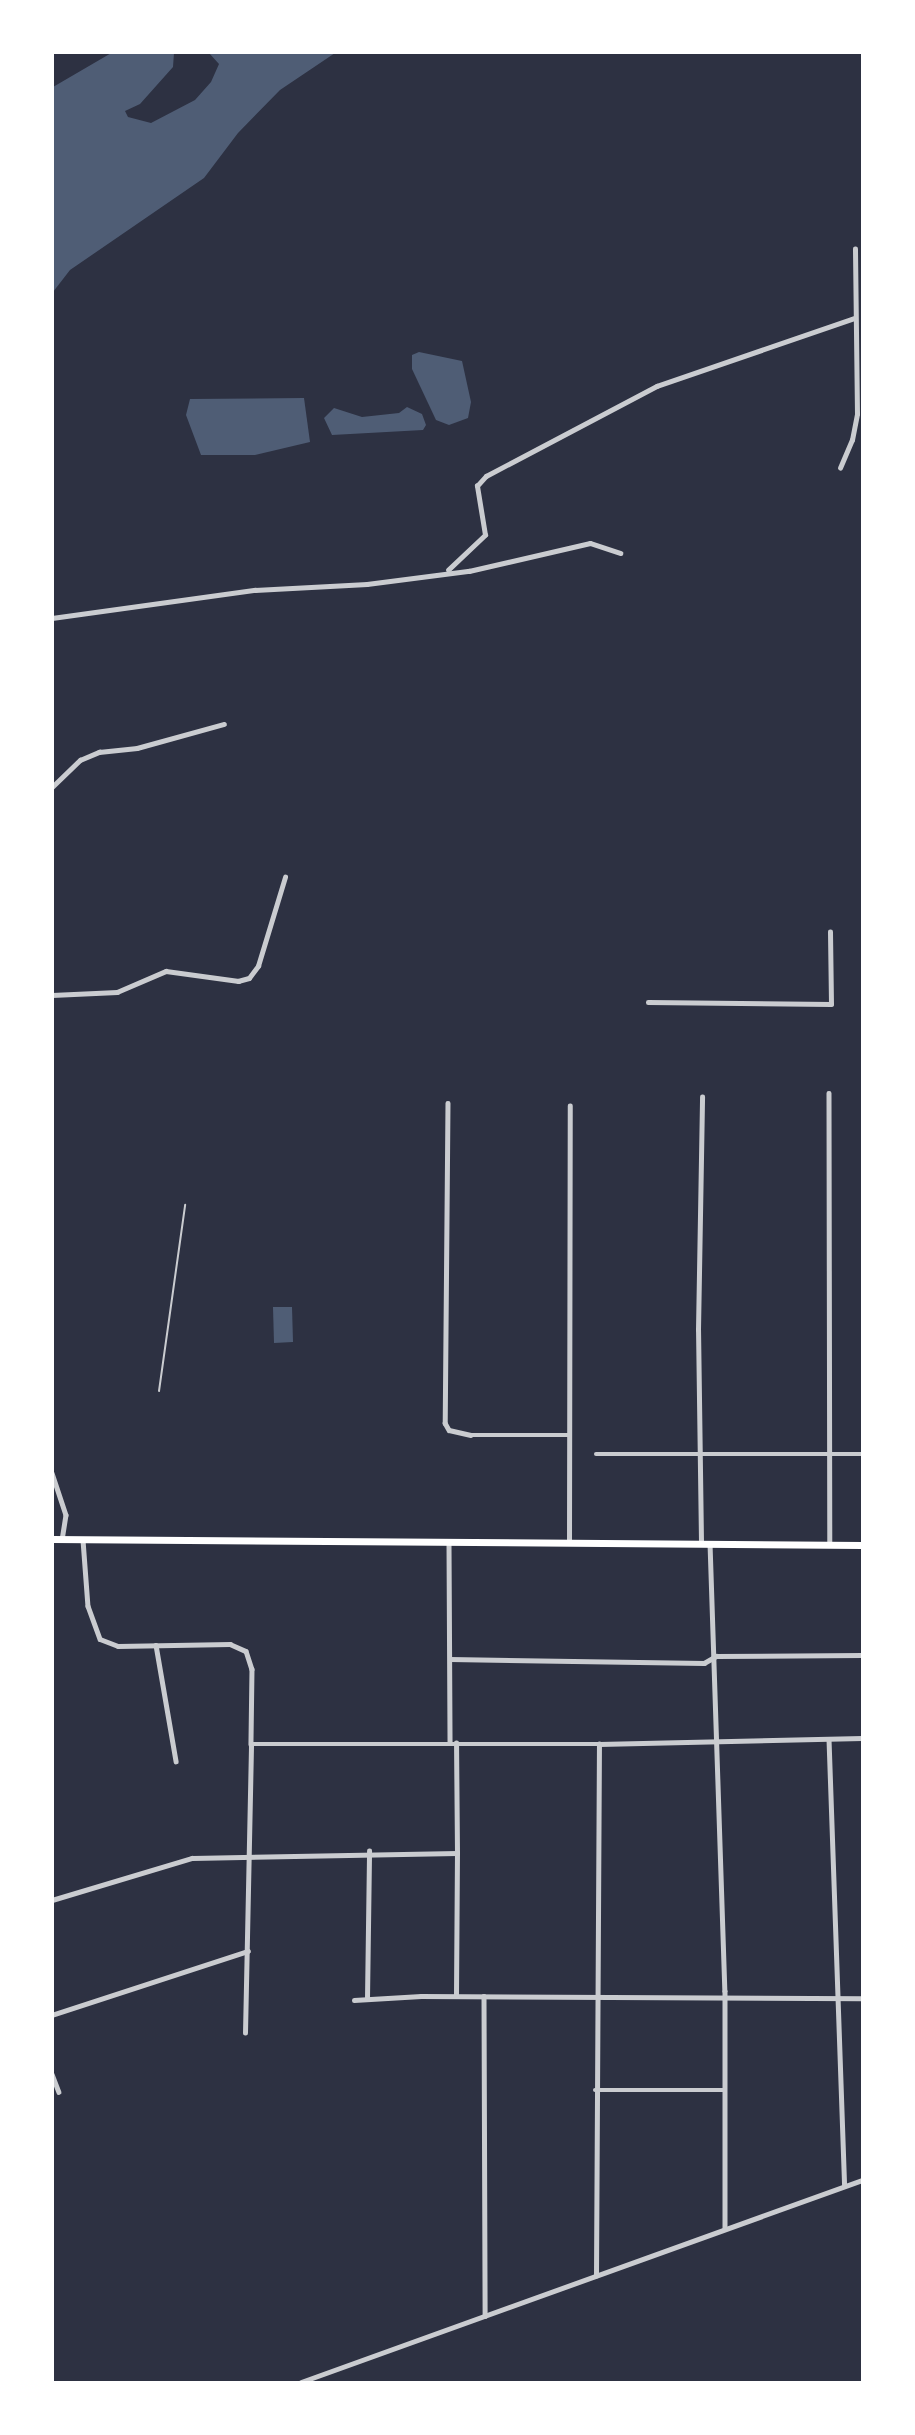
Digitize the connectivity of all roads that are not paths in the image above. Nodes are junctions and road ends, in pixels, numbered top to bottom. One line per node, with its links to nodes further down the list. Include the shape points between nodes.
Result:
1 (855, 249): 2 (street)
2 (854, 318): 3 (street, via 856,414 852,440); 5 (street, via 657,386 486,476 477,486 485,535)
3 (840, 468)
4 (620, 553): 5 (street, via 590,543)
5 (446, 572): 6 (street, via 367,584 255,590)
6 (52, 618)
7 (224, 724): 8 (street, via 137,748 99,751 80,760)
8 (52, 787)
9 (285, 877): 11 (street, via 258,966 249,978 238,981 166,971 117,992)
10 (830, 932): 12 (street, via 831,1004)
11 (52, 995)
12 (648, 1002)
13 (829, 1093): 23 (street)
14 (702, 1097): 21 (street)
15 (448, 1102): 19 (street, via 444,1423 449,1430 470,1435)
16 (570, 1106): 19 (street)
17 (185, 1205): 18 (lane)
18 (159, 1391)
19 (569, 1435): 28 (street)
20 (596, 1454): 21 (street)
21 (700, 1454): 23 (street); 29 (street)
22 (863, 1454): 23 (street)
23 (831, 1455): 32 (street)
24 (52, 1473): 26 (street, via 66,1515)
25 (52, 1539): 26 (highway)
26 (62, 1540): 27 (highway)
27 (83, 1540): 31 (highway); 34 (street, via 95,1633 118,1646)
28 (569, 1542): 29 (highway); 31 (highway)
29 (701, 1542): 30 (highway)
30 (710, 1542): 32 (highway); 36 (street)
31 (449, 1543): 37 (street)
32 (830, 1544): 33 (highway)
33 (863, 1545)
34 (156, 1645): 42 (street, via 230,1644 246,1651 252,1669); 44 (street)
35 (863, 1655): 36 (street)
36 (716, 1656): 37 (street, via 704,1663); 40 (street)
37 (450, 1658): 41 (street)
38 (863, 1738): 39 (street)
39 (829, 1739): 40 (street); 54 (street)
40 (718, 1741): 43 (street); 53 (street)
41 (453, 1742): 42 (street); 43 (street); 46 (street)
42 (251, 1744): 47 (street)
43 (600, 1744): 52 (street)
44 (176, 1761)
45 (369, 1852): 46 (street); 47 (street); 56 (street)
46 (457, 1853): 50 (street)
47 (251, 1855): 48 (street, via 172,1862); 49 (street)
48 (52, 1900)
49 (248, 1951): 58 (street); 59 (street)
50 (456, 1996): 51 (street); 56 (street)
51 (484, 1996): 52 (street); 68 (street)
52 (595, 1996): 53 (street); 61 (street)
53 (725, 1996): 54 (street); 62 (street)
54 (835, 1998): 55 (street); 65 (street)
55 (863, 1998)
56 (367, 1999): 57 (street)
57 (354, 2000)
58 (52, 2015)
59 (245, 2033)
60 (52, 2074): 63 (street)
61 (594, 2090): 62 (street); 67 (street)
62 (725, 2090): 66 (street)
63 (59, 2092)
64 (863, 2180): 65 (street)
65 (845, 2186): 66 (street)
66 (725, 2229): 67 (street)
67 (596, 2276): 68 (street)
68 (485, 2316): 69 (street)
69 (301, 2382)

